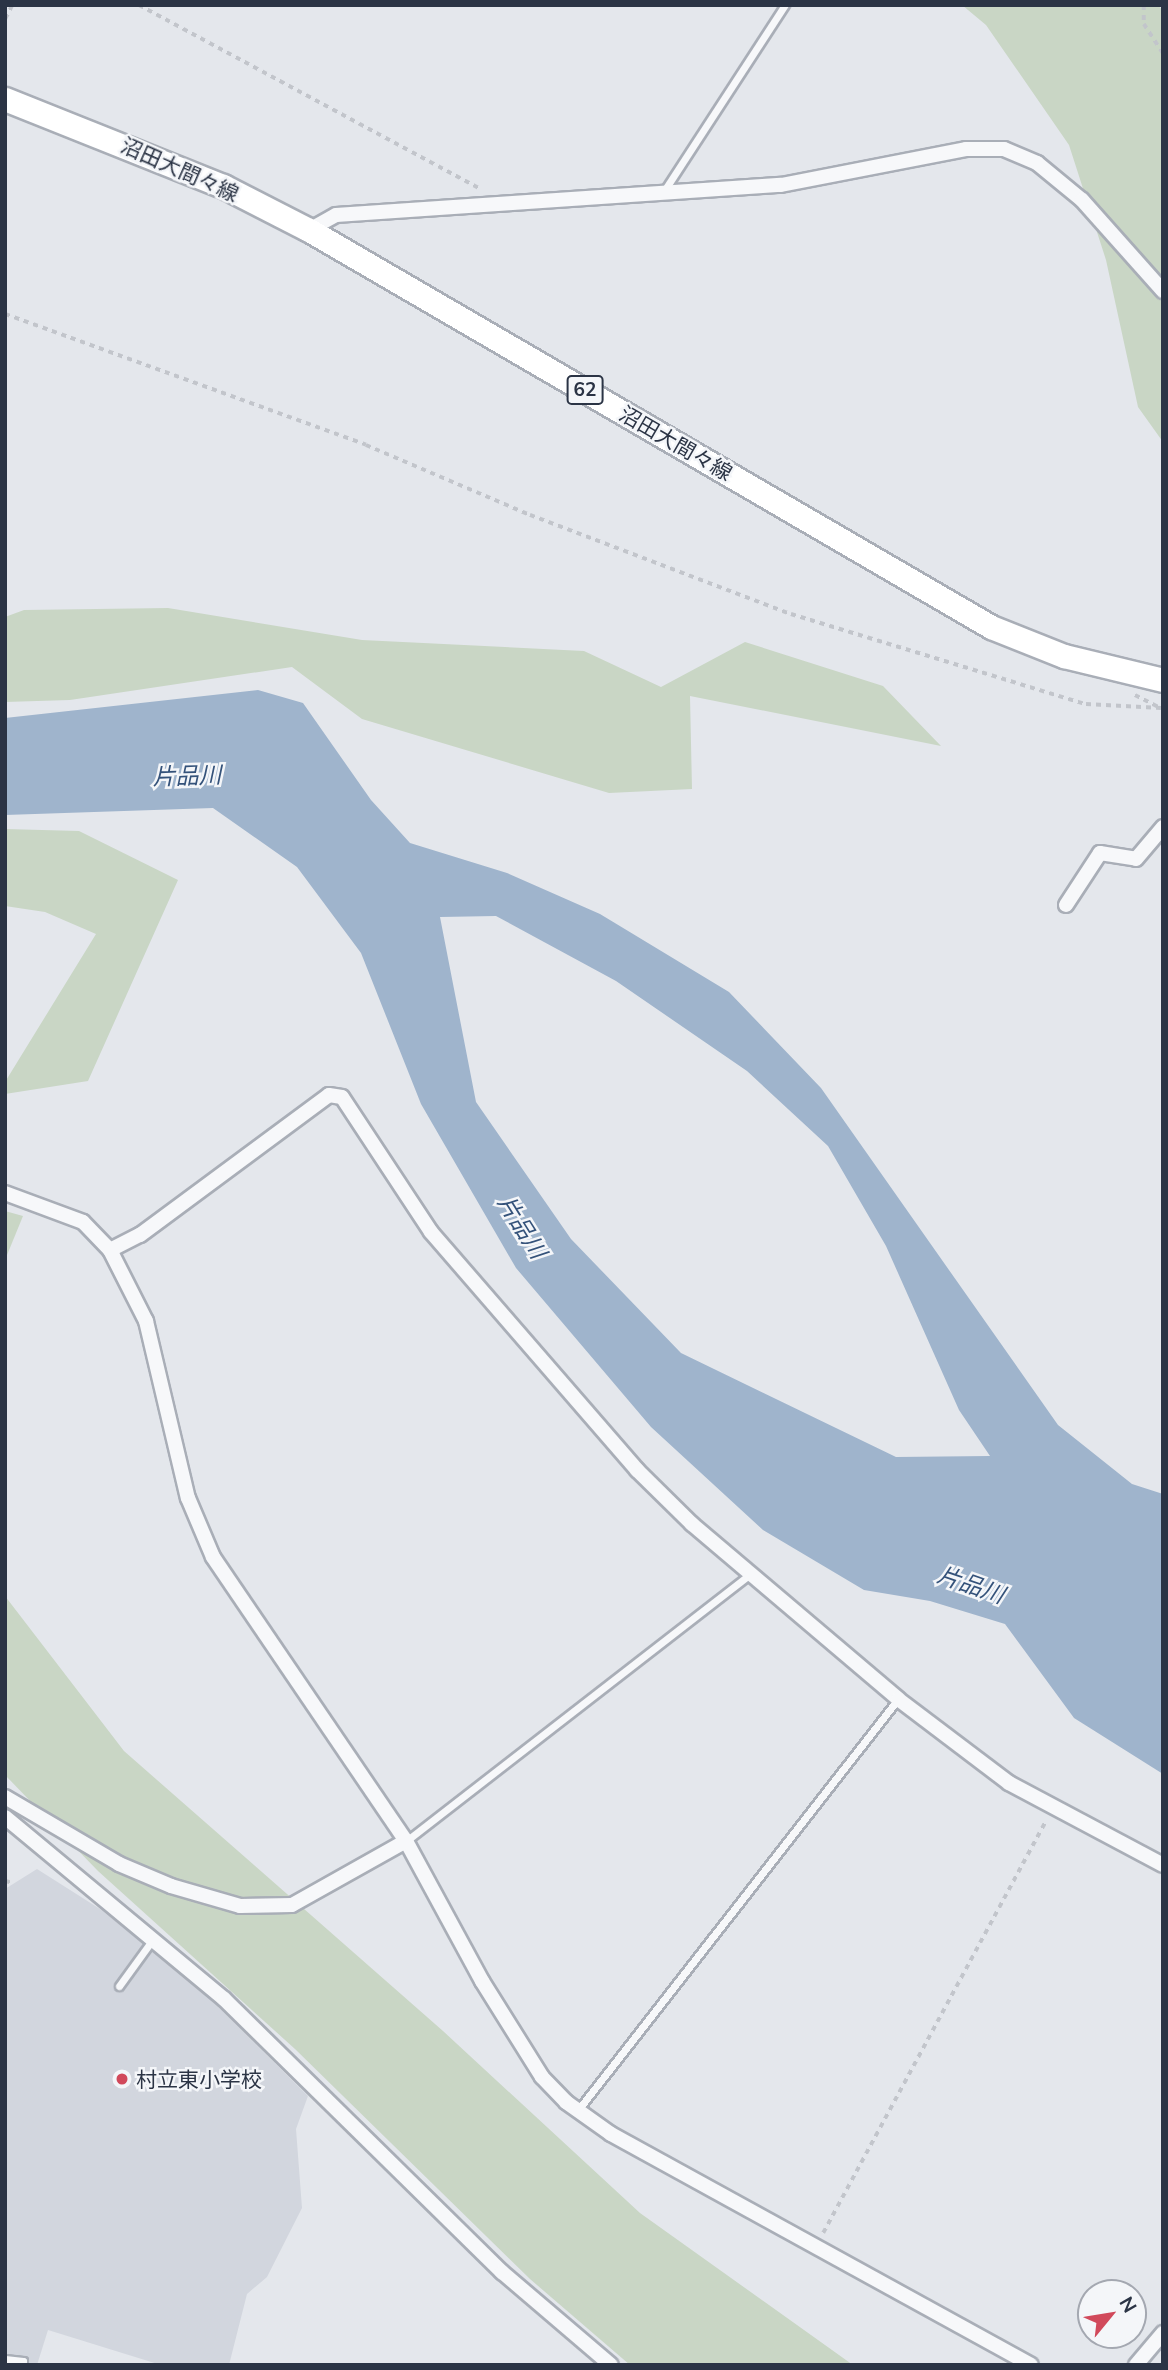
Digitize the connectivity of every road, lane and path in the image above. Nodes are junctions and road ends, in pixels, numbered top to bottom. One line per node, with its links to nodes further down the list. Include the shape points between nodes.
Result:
1 (12, 5): 5 (path)
2 (139, 5): 9 (path, via 488,193)
3 (785, 5): 8 (lane)
4 (1144, 5): 6 (path, via 1144,24)
5 (5, 19)
6 (1163, 53)
7 (5, 99): 10 (main road, 沼田大間々線 / 62, via 211,181)
8 (664, 191): 9 (street); 11 (street, via 780,185 967,149 1004,149 1037,163 1073,192)
9 (493, 207): 10 (street, via 336,215)
10 (309, 230): 13 (main road, 沼田大間々線 / 62, via 991,626 1064,656)
11 (1163, 291)
12 (5, 314): 14 (path, via 354,440 530,515 790,614 1086,705)
13 (1163, 680)
14 (1161, 708)
15 (1163, 827): 16 (street, via 1136,859 1100,853)
16 (1066, 905)
17 (5, 1194): 18 (street, via 83,1222)
18 (110, 1250): 19 (street, via 140,1235 329,1095 342,1097 431,1232 526,1345 637,1470); 24 (street, via 146,1321 188,1498 213,1558)
19 (748, 1576): 20 (street); 24 (lane)
20 (898, 1699): 22 (street, via 1009,1783); 30 (lane)
21 (5, 1797): 24 (street, via 119,1864 171,1886 240,1906 292,1905)
22 (1054, 1807): 25 (street); 31 (path)
23 (5, 1817): 28 (street)
24 (406, 1841): 30 (street, via 482,1981 542,2077)
25 (1163, 1865)
26 (5, 1881): 27 (path)
27 (14, 1883)
28 (153, 1939): 29 (lane); 34 (street, via 224,1999 502,2272)
29 (119, 1986)
30 (578, 2110): 31 (street, via 611,2134)
31 (815, 2247): 36 (street)
32 (1163, 2333): 37 (street)
33 (5, 2359): 35 (lane, via 23,2361)
34 (605, 2364)
35 (22, 2365)
36 (1031, 2365)
37 (1136, 2365)

